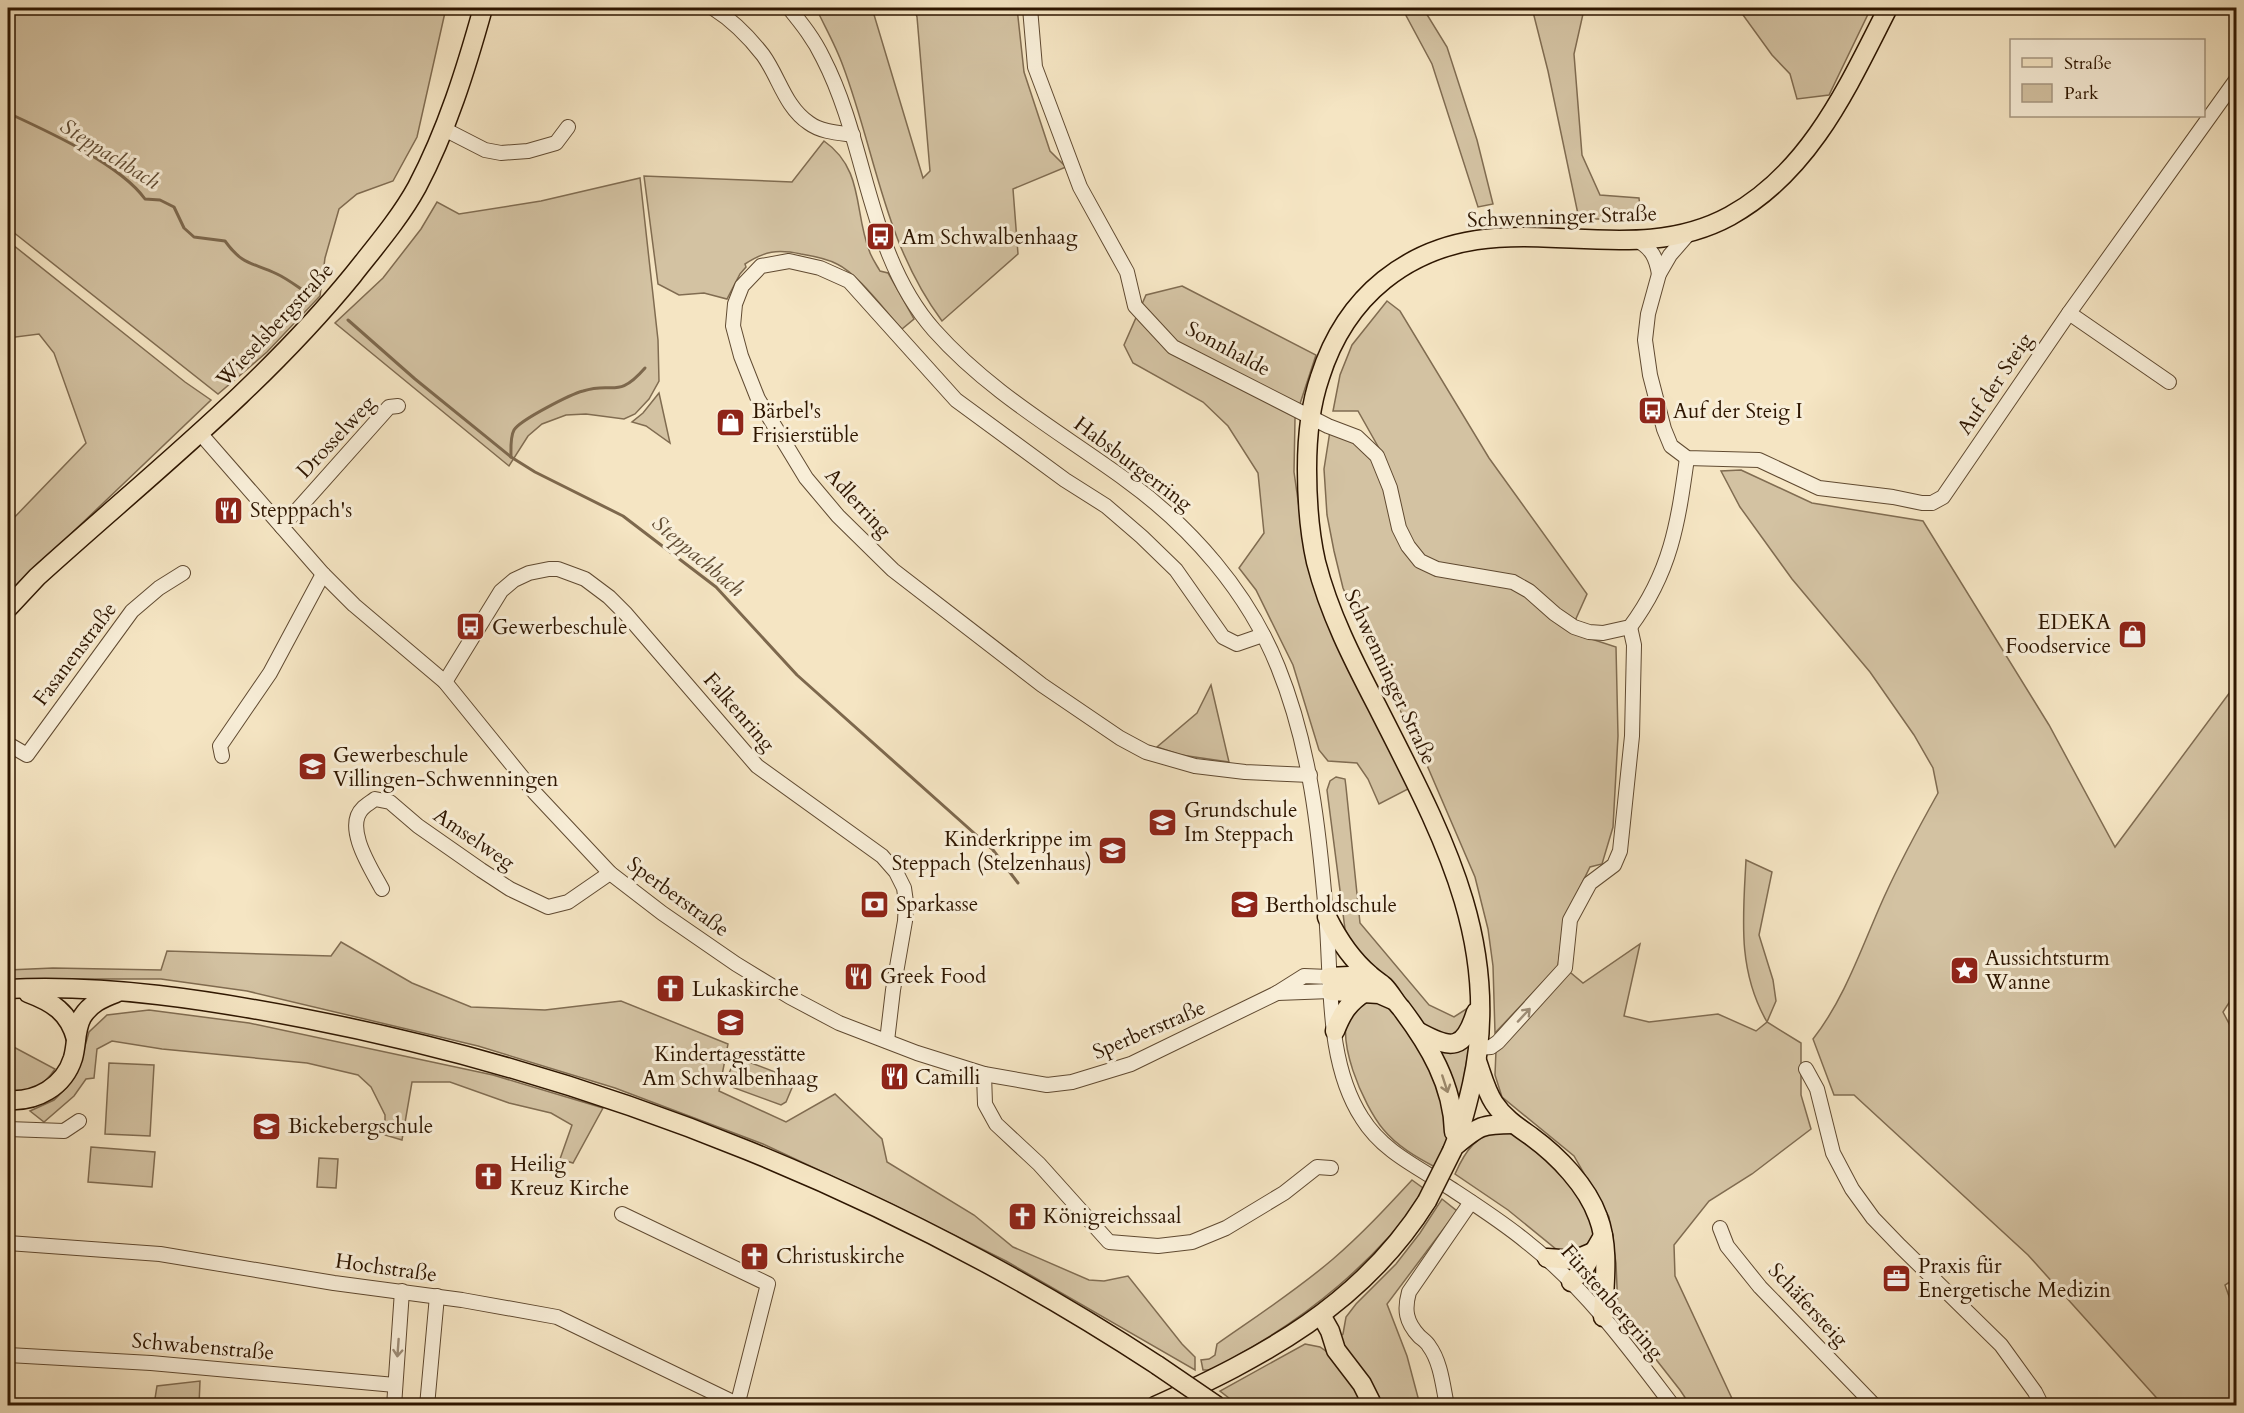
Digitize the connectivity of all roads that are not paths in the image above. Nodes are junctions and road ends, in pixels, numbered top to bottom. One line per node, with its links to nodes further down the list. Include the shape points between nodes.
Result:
1 (483, 8): 8 (main road, Wieselsbergstraße)
2 (713, 8): 9 (street, via 730,18 763,56 794,111 810,124)
3 (789, 8): 9 (street, Habsburgerring, via 824,58)
4 (1030, 8): 16 (street, Sonnhalde, via 1035,66 1080,187 1127,272 1135,306 1173,347)
5 (1888, 8): 10 (main road, Schwenninger Straße, via 1846,91 1804,153 1756,199)
6 (2236, 80): 13 (street, Auf der Steig)
7 (568, 127): 8 (street, via 556,143 501,153 485,150)
8 (444, 129): 17 (main road, Wieselsbergstraße, via 416,188 361,265 266,372)
9 (853, 135): 24 (street, Habsburgerring, via 881,237 931,328 1004,395 1164,510 1202,547)
10 (1690, 232): 11 (main road, Schwenninger Straße); 12 (street)
11 (1637, 240): 12 (street, via 1654,254); 16 (main road, Schwenninger Straße, via 1499,237 1461,242 1399,268 1364,298 1342,327 1319,377)
12 (1659, 274): 18 (street, via 1645,340 1650,375 1671,446)
13 (2069, 313): 14 (street); 18 (street, Auf der Steig, via 1943,497 1932,503 1819,488 1759,460)
14 (2169, 382)
15 (398, 406): 19 (street, Drosselweg, via 389,406)
16 (1310, 416): 23 (street, via 1357,437 1377,456 1390,488 1399,528 1420,561 1437,569 1513,582 1574,627 1589,632); 36 (main road, Schwenninger Straße, via 1307,511 1325,593 1350,654 1420,791 1461,888 1476,950)
17 (199, 432): 19 (street, Sperberstraße); 22 (main road, Wieselsbergstraße, via 37,577)
18 (1687, 458): 23 (street, via 1666,565)
19 (282, 527): 21 (street, Sperberstraße)
20 (183, 573): 26 (street, Fasanenstraße, via 132,611 27,755)
21 (323, 574): 25 (street, Sperberstraße, via 360,611); 27 (street, via 265,682 220,746)
22 (8, 608)
23 (1630, 627): 41 (street, one-way to 23, via 1498,1042 1565,968 1570,920 1590,883 1614,865 1620,851 1632,736 1634,645)
24 (1263, 635): 28 (street, Habsburgerring, via 1296,714); 28 (street, Adlerring, via 1237,644 1222,637 1176,570 1142,537 1106,506 956,400 849,281 820,268 789,261 761,266 742,286 733,326 758,399 806,478 838,516 899,574 1042,685 1146,752 1205,767)
25 (445, 682): 29 (street, Sperberstraße, via 535,793); 40 (street, Falkenring, via 501,591 514,580 529,573 558,569 585,579 609,597 758,766 882,856 896,872 904,888 905,921)
26 (8, 744)
27 (222, 756)
28 (1310, 775): 31 (street, Habsburgerring)
29 (610, 873): 30 (street, Amselweg, via 568,902 548,907 481,870 390,802 375,800 361,809 356,826 361,849); 40 (street, Sperberstraße, via 662,913 772,986 839,1023)
30 (382, 889)
31 (1327, 917): 32 (street, Habsburgerring); 33 (main road)
32 (1330, 984): 33 (main road); 37 (street, Habsburgerring); 43 (street, Sperberstraße, via 1277,993 1149,1057 1102,1074 1047,1085)
33 (1367, 984): 37 (main road, via 1342,1012); 38 (main road, via 1385,987)
34 (11, 988): 35 (main road); 39 (main road, via 60,1009)
35 (121, 991): 39 (main road, via 91,1006 82,1018); 67 (main road, bridge, via 221,1004 388,1037 532,1075 682,1125 800,1172 916,1226 1059,1303)
36 (1481, 996): 38 (main road, via 1470,1032 1463,1039 1448,1044); 41 (main road, Schwenninger Straße)
37 (1335, 1030): 50 (street, Habsburgerring, via 1350,1092 1374,1136)
38 (1419, 1032): 48 (main road, one-way to 48, via 1448,1093 1454,1115)
39 (76, 1039): 44 (main road, via 69,1067 54,1087 32,1098)
40 (887, 1041): 43 (street, Sperberstraße)
41 (1478, 1054): 46 (main road, via 1495,1104); 48 (main road, Schwenninger Straße)
42 (1806, 1069): 72 (street, via 1817,1089 1833,1154 1852,1189 1899,1246 2001,1345)
43 (984, 1074): 49 (street, via 985,1104 996,1124 1039,1164 1110,1242 1158,1246 1192,1242 1226,1228 1284,1193 1317,1167)
44 (8, 1100)
45 (79, 1121): 47 (street, via 64,1131)
46 (1513, 1124): 48 (main road, via 1487,1124); 54 (main road, via 1561,1162 1586,1194 1603,1236)
47 (8, 1129)
48 (1453, 1149): 60 (main road, Schwenninger Straße, bridge, via 1412,1226 1391,1252)
49 (1331, 1168)
50 (1471, 1202): 55 (street, Fürstenbergring); 69 (street, via 1408,1292 1406,1305 1406,1318 1436,1361)
51 (622, 1214): 63 (street, via 768,1284)
52 (1720, 1228): 71 (street, Schäfersteig, via 1727,1246 1760,1287)
53 (8, 1243): 57 (street, Hochstraße, via 160,1254)
54 (1598, 1256): 55 (main road, via 1574,1260); 56 (main road, via 1585,1267); 59 (main road)
55 (1547, 1258): 56 (street, Fürstenbergring)
56 (1575, 1286): 59 (street, Fürstenbergring)
57 (402, 1291): 58 (street, Hochstraße); 62 (street, one-way to 62)
58 (437, 1296): 63 (street, Hochstraße, via 557,1317); 65 (street)
59 (1603, 1317): 70 (street, Fürstenbergring)
60 (1314, 1320): 66 (main road, Schwenninger Straße, via 1262,1353); 68 (main road, via 1319,1339 1336,1350)
61 (8, 1355): 62 (street, Schwabenstraße, via 151,1363)
62 (395, 1385): 64 (street)
63 (738, 1405)
64 (394, 1406)
65 (427, 1406)
66 (1155, 1406)
67 (1216, 1406)
68 (1373, 1406)
69 (1447, 1406)
70 (1673, 1406)
71 (1875, 1406)
72 (2042, 1406)

